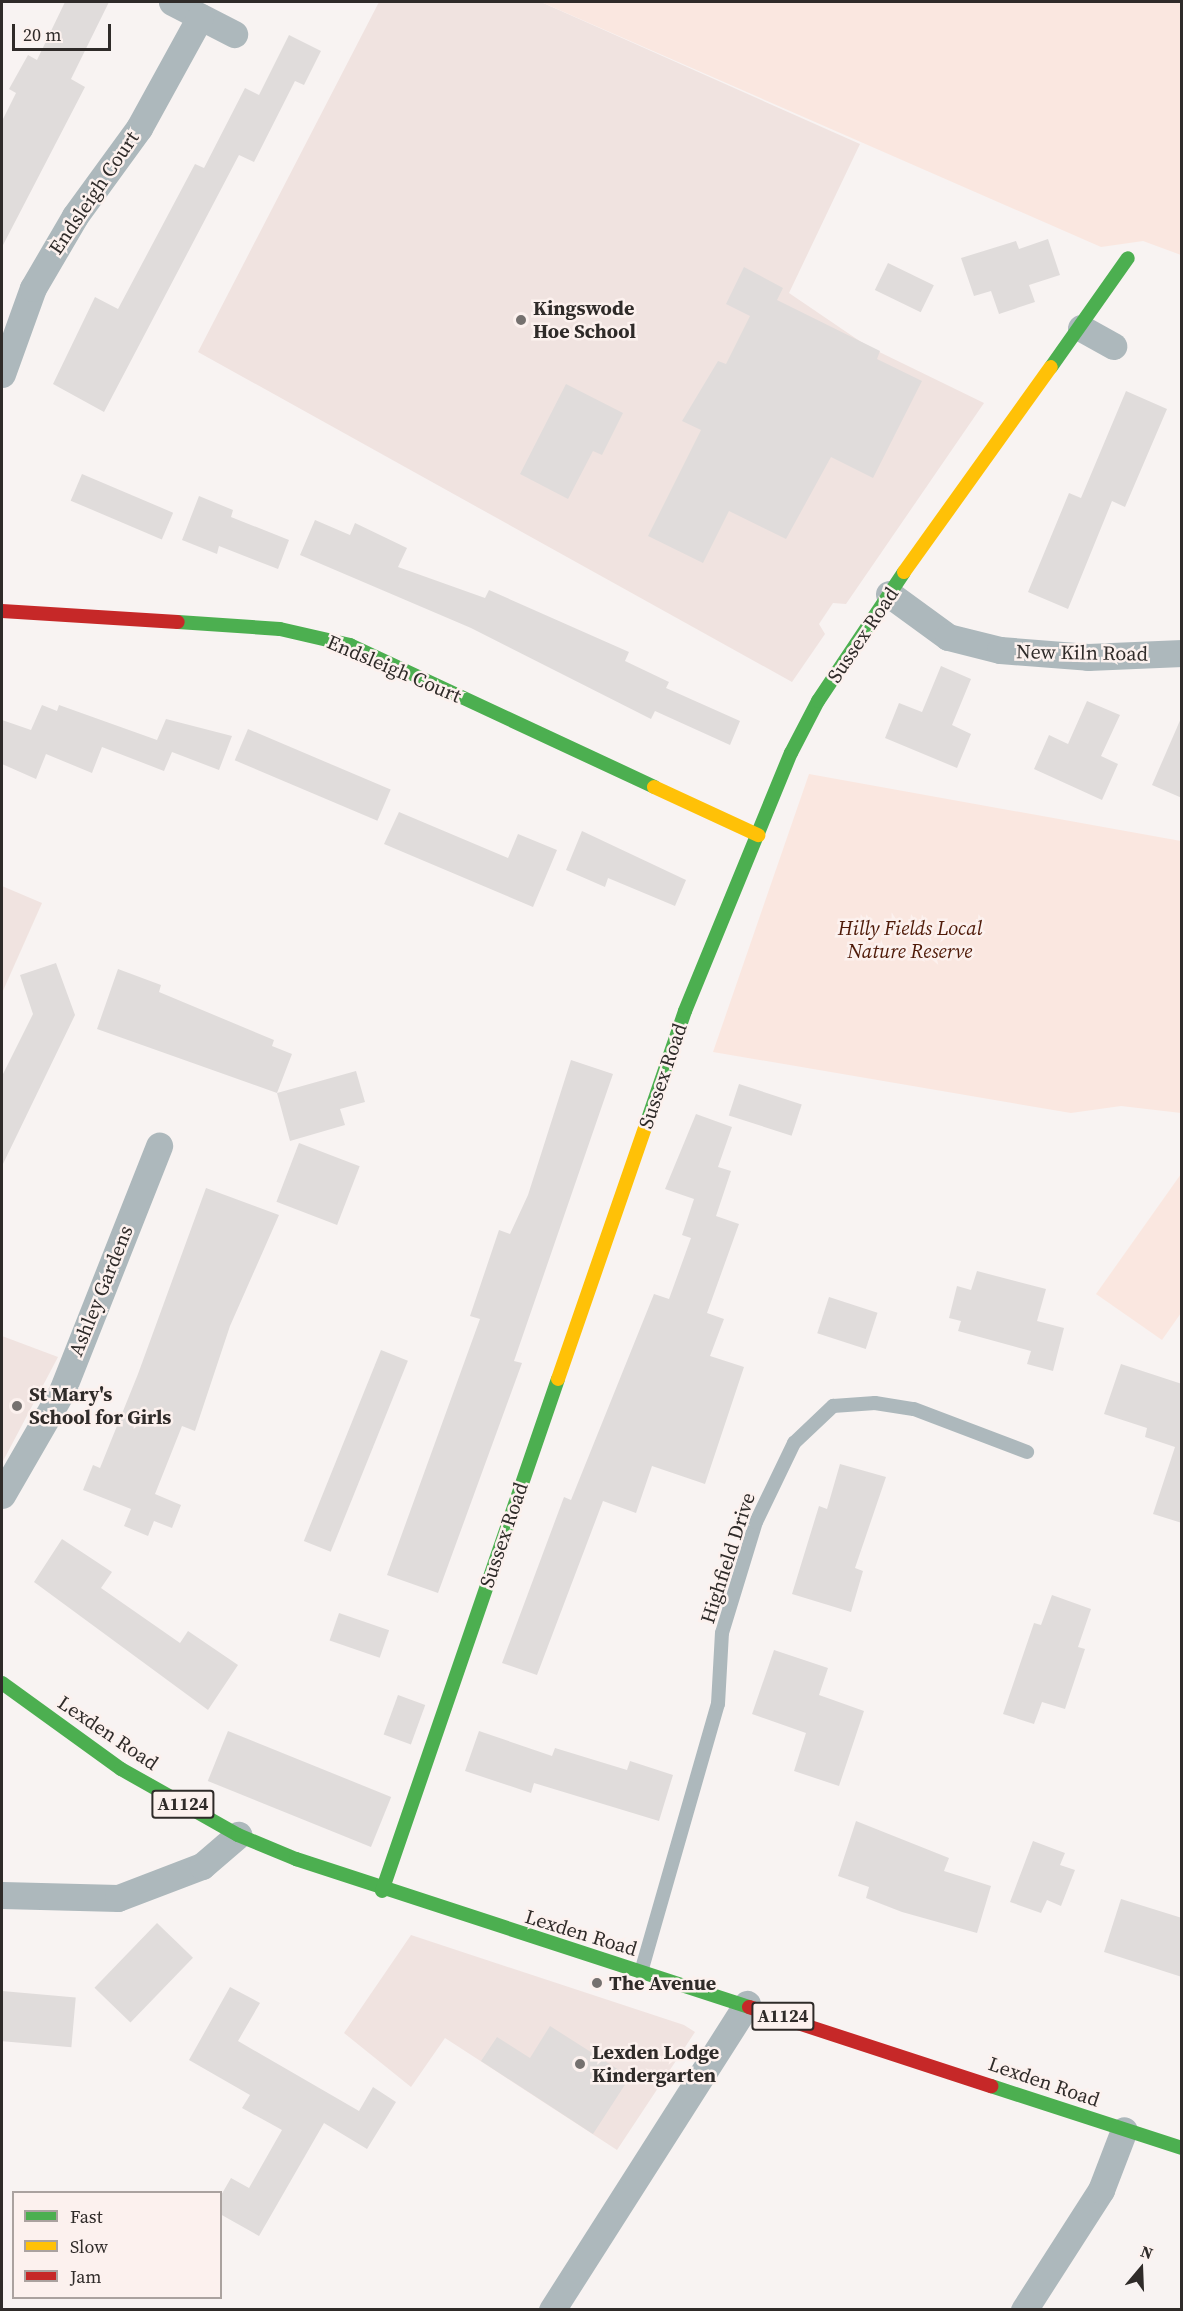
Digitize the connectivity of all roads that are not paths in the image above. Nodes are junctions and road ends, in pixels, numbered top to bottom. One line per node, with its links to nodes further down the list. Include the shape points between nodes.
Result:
1 (172, 2): 2 (street)
2 (200, 17): 3 (street); 7 (street, Endsleigh Court, via 139,128 75,216 33,288)
3 (234, 34)
4 (1128, 258): 5 (street, Sussex Road)
5 (1081, 328): 6 (street); 8 (street, Sussex Road)
6 (1113, 346)
7 (2, 374)
8 (890, 594): 10 (street, New Kiln Road, via 948,637 1000,650 1088,657); 11 (street, Sussex Road, via 818,701)
9 (2, 611): 11 (street, Endsleigh Court, via 280,630 338,642)
10 (1182, 653)
11 (758, 835): 17 (street, Sussex Road, via 685,1011)
12 (159, 1146): 14 (street, Ashley Gardens, via 62,1391)
13 (1027, 1452): 19 (lane, Highfield Drive, via 914,1409 875,1403 833,1406 794,1443 756,1522 722,1633 718,1704)
14 (2, 1495)
15 (2, 1683): 16 (street, Lexden Road / A1124, via 121,1769)
16 (238, 1835): 17 (street, Lexden Road / A1124); 18 (street, via 202,1866 118,1898)
17 (382, 1891): 19 (street, Lexden Road / A1124)
18 (2, 1895)
19 (641, 1972): 20 (street, Lexden Road / A1124)
20 (747, 2004): 21 (street, Lexden Road / A1124); 23 (street)
21 (1124, 2130): 22 (street, Lexden Road / A1124); 24 (street, via 1101,2190)
22 (1182, 2148)
23 (552, 2310)
24 (1024, 2310)

